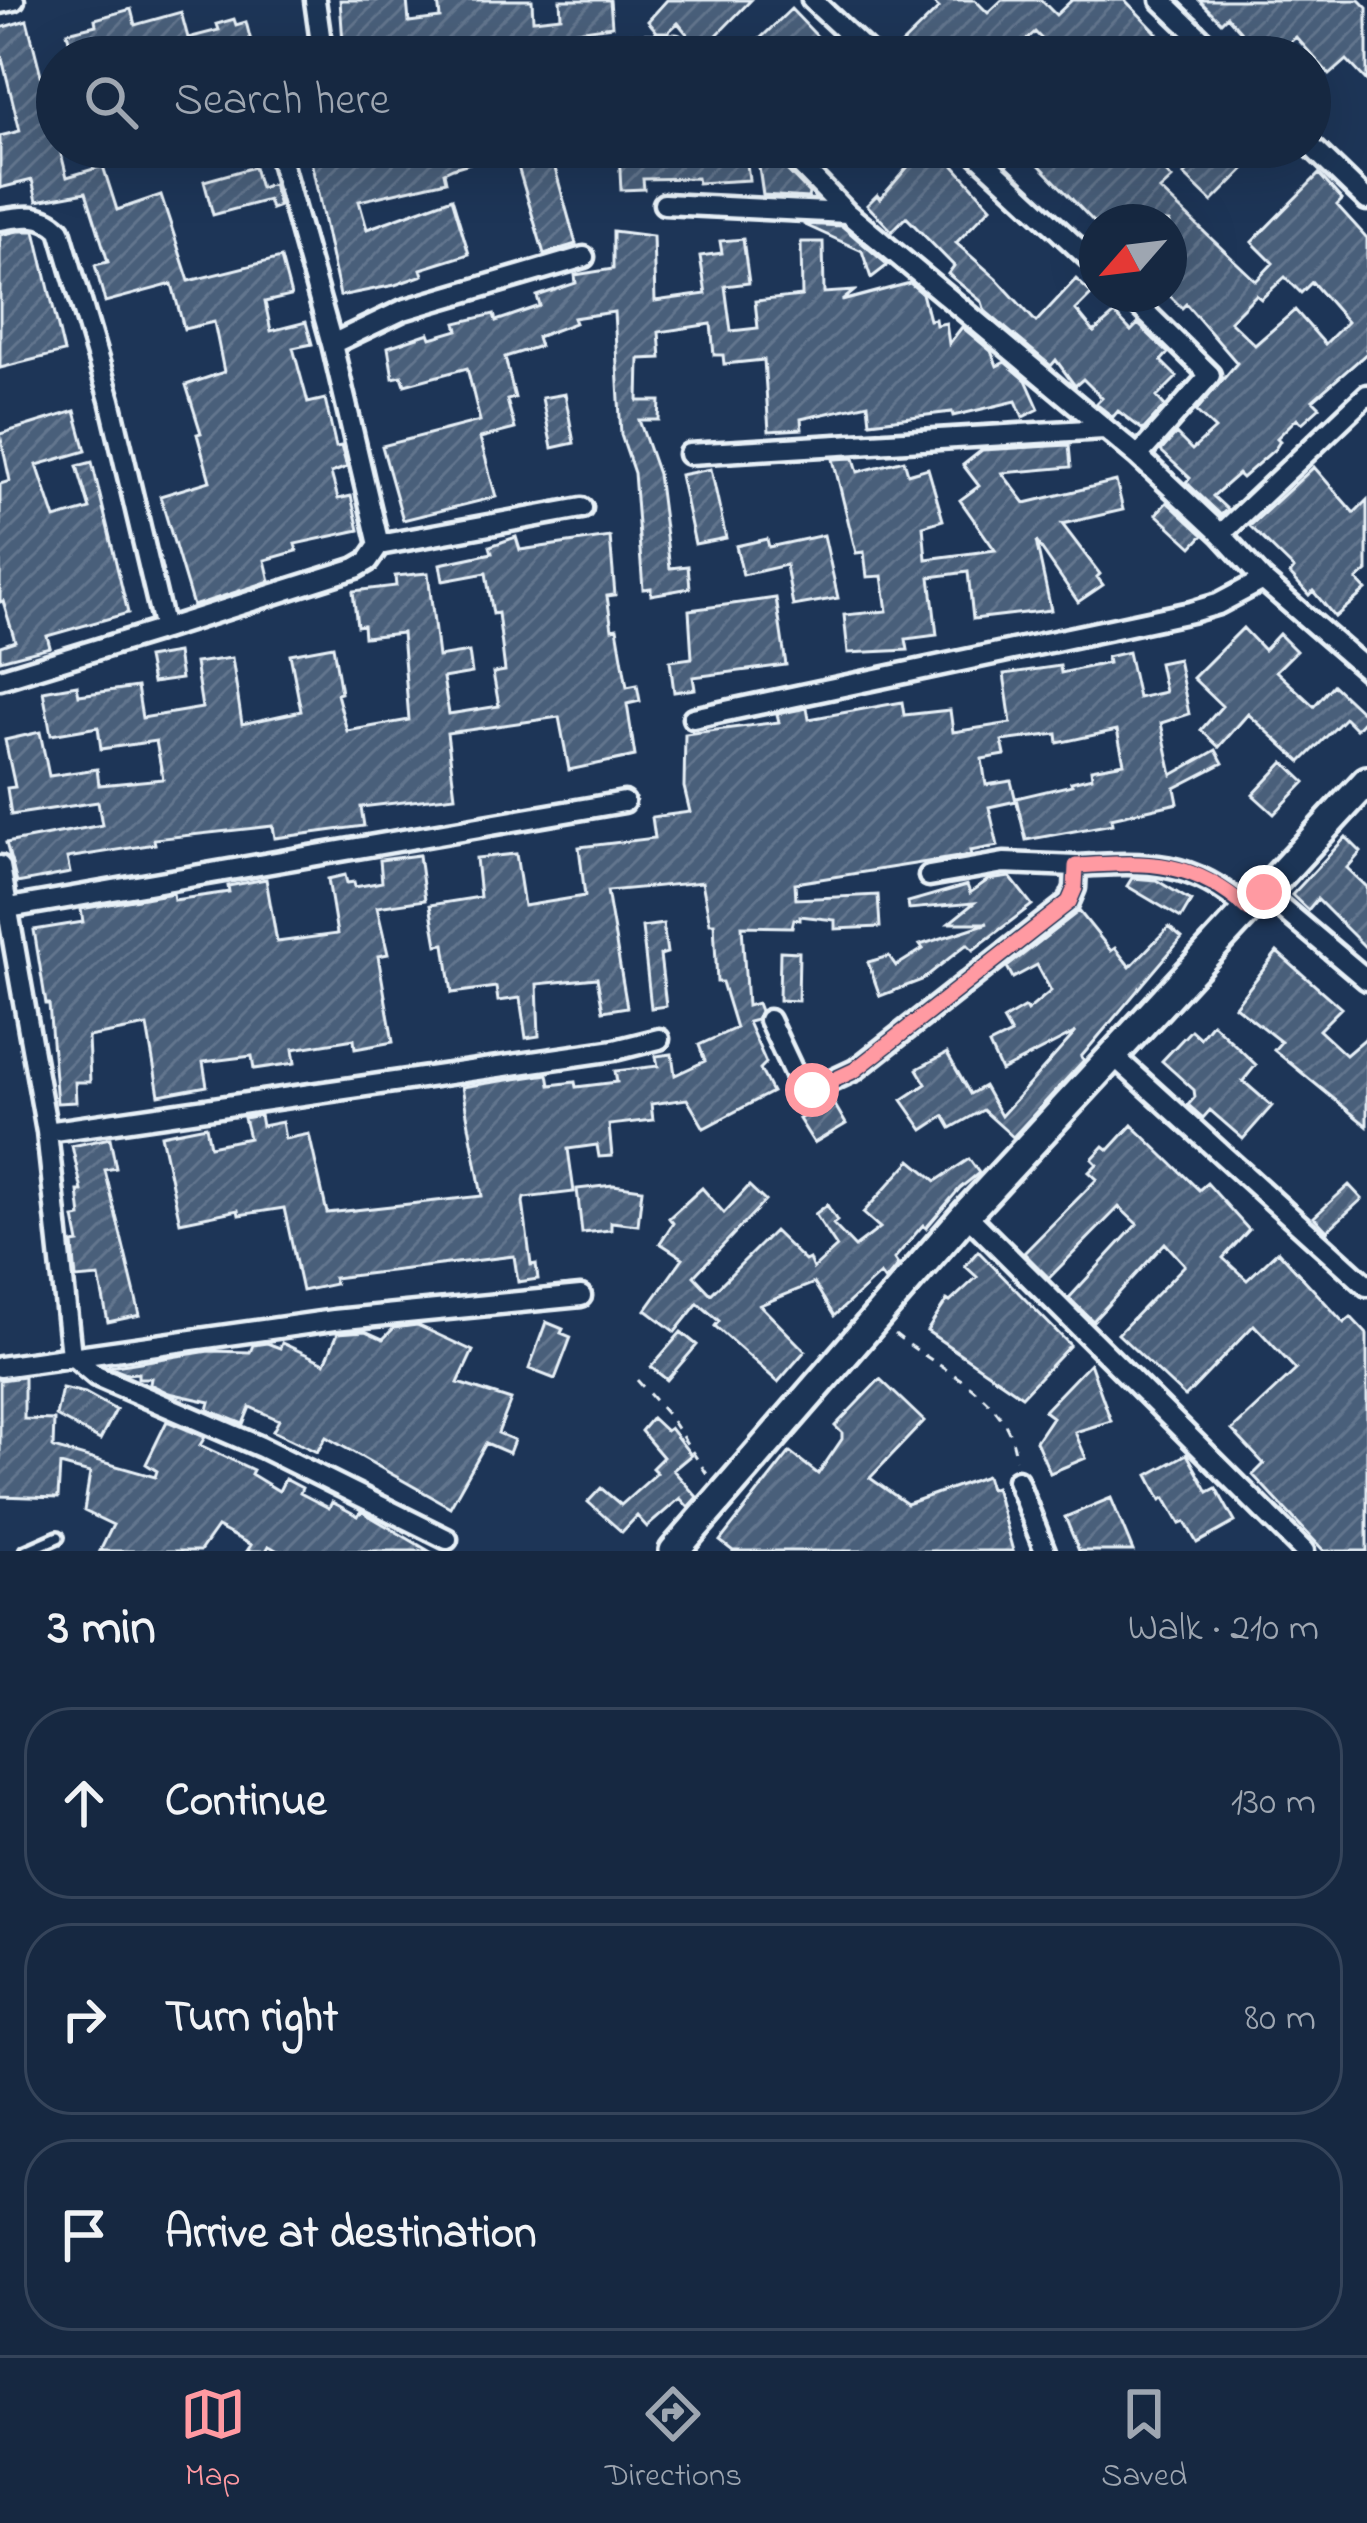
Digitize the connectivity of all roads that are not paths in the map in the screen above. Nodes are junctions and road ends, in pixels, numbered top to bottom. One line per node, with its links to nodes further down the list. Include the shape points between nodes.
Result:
1 (14, 0): 5 (street)
2 (315, 0): 6 (street)
3 (812, 0): 7 (street)
4 (1161, 0): 8 (street)
5 (0, 2)
6 (320, 36)
7 (851, 36)
8 (1198, 36)
9 (1331, 165): 13 (street)
10 (283, 168): 20 (street)
11 (804, 168): 15 (street)
12 (992, 168): 17 (street)
13 (1367, 200)
14 (664, 204): 15 (street)
15 (848, 213): 22 (street)
16 (0, 220): 29 (street, via 32,215 60,230)
17 (1079, 249)
18 (584, 257): 20 (street, via 403,310)
19 (1145, 312): 24 (street, via 1210,375)
20 (332, 344): 27 (street)
21 (1367, 394): 26 (street)
22 (1104, 429): 23 (street); 24 (street)
23 (688, 454)
24 (1138, 456): 26 (street)
25 (582, 508): 27 (street)
26 (1221, 534): 28 (street)
27 (379, 545): 29 (street, via 356,568)
28 (1263, 580): 30 (street); 32 (street, via 1191,612)
29 (164, 629): 31 (street)
30 (1367, 670)
31 (0, 679)
32 (693, 718)
33 (1367, 781): 38 (street)
34 (624, 802): 39 (street)
35 (0, 866): 39 (street)
36 (1076, 866): 37 (street, via 1004,863); 38 (street, via 1178,867); 41 (street, via 1069,902 843,1077 812,1090 800,1086)
37 (929, 876)
38 (1256, 901): 40 (street); 43 (street)
39 (9, 908): 44 (street)
40 (1367, 980)
41 (769, 1020)
42 (659, 1039): 44 (street)
43 (1115, 1057): 45 (street); 46 (street)
44 (47, 1132): 48 (street)
45 (967, 1214): 54 (street); 56 (street)
46 (1367, 1286)
47 (581, 1296): 48 (street)
48 (71, 1355): 49 (street); 52 (street, via 96,1376)
49 (0, 1367)
50 (1017, 1480): 55 (street)
51 (58, 1537): 53 (lane)
52 (447, 1539)
53 (26, 1551)
54 (674, 1551)
55 (1045, 1551)
56 (1304, 1551)

